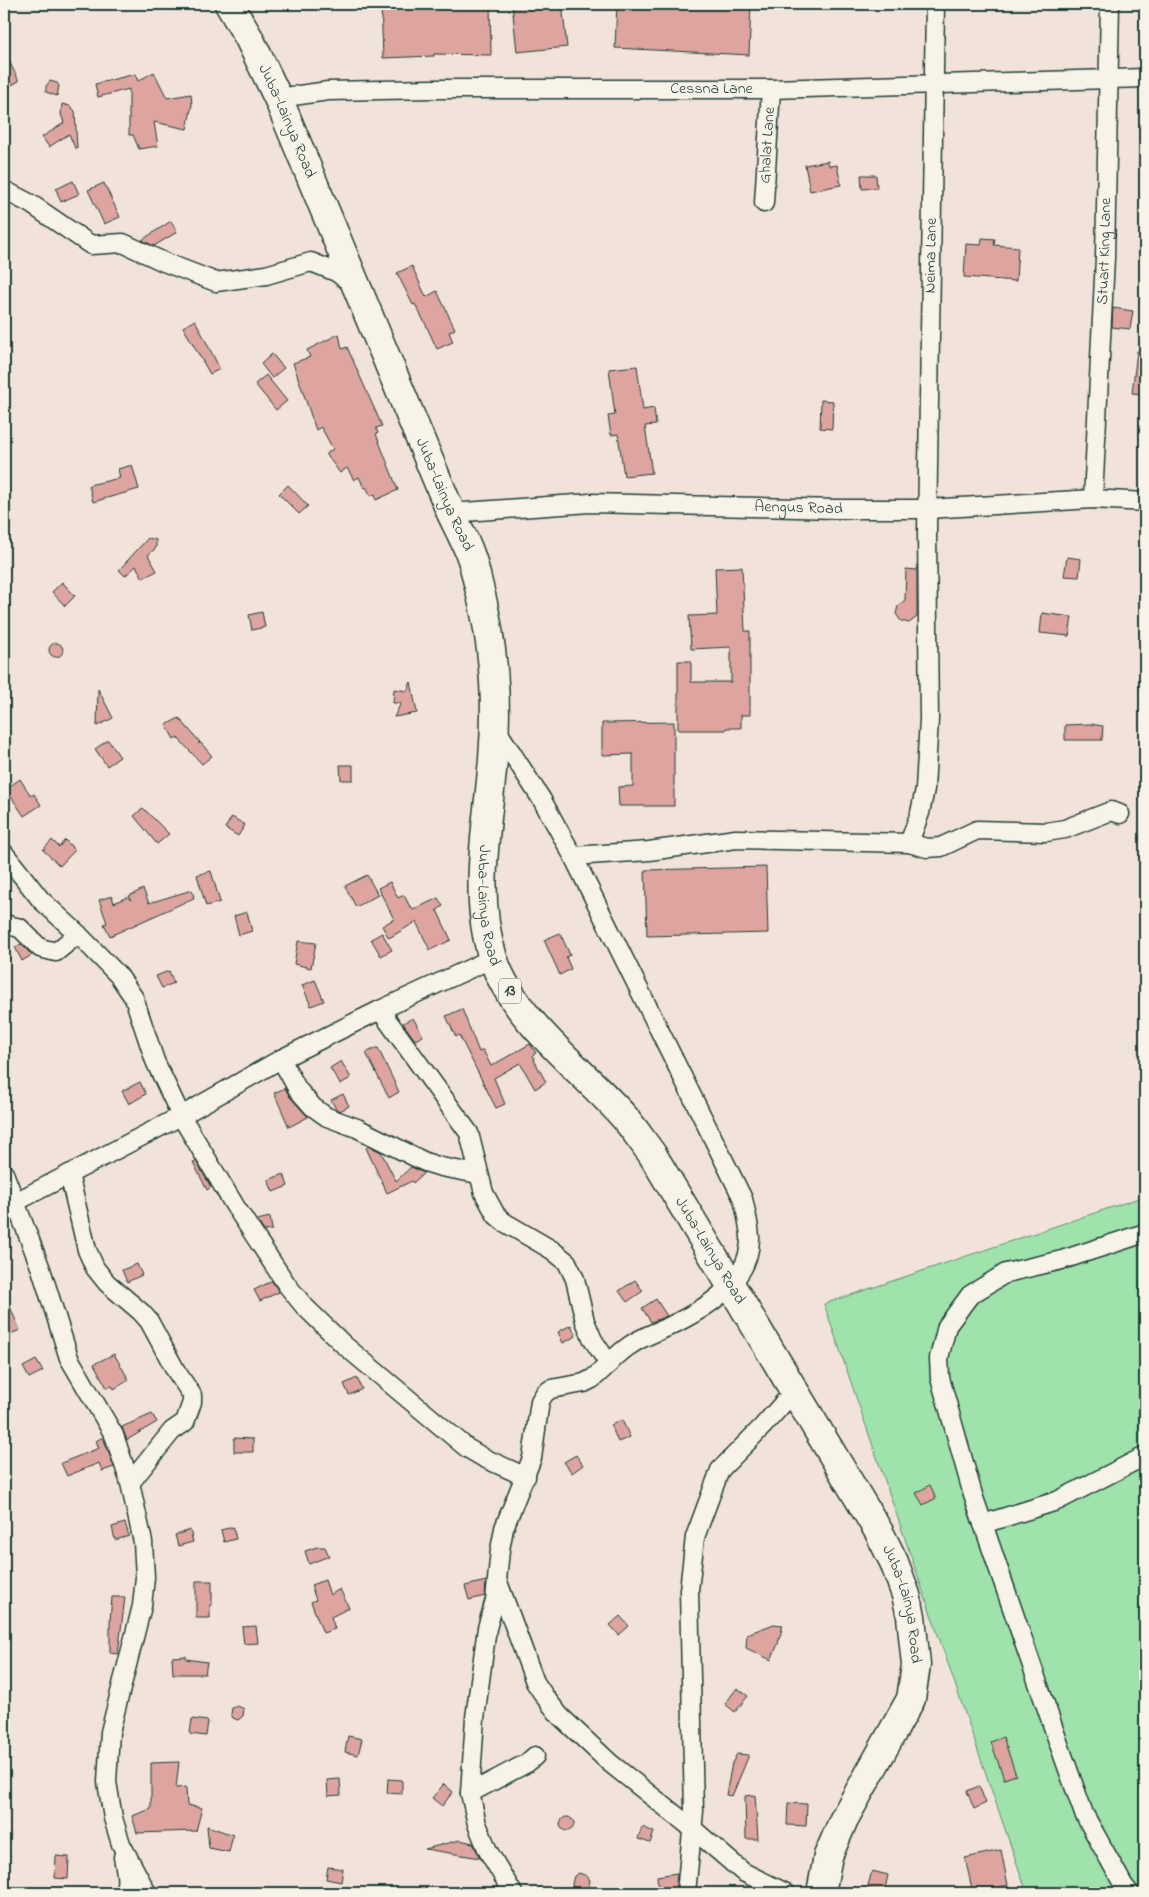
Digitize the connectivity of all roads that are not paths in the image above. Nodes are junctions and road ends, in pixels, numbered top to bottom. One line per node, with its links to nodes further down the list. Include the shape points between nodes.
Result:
1 (229, 4): 8 (main road, Juba-Lainya Road / 13)
2 (936, 4): 6 (street, Neima Lane)
3 (1110, 4): 5 (street, Stuart King Lane)
4 (1145, 78): 5 (street, Cessna Lane)
5 (1109, 79): 6 (street, Cessna Lane); 12 (street, Stuart King Lane)
6 (935, 84): 7 (street, Cessna Lane); 14 (street, Neima Lane)
7 (771, 89): 8 (street, Cessna Lane, via 432,89 328,92); 10 (street, Ghalat Lane)
8 (278, 98): 11 (main road, Juba-Lainya Road / 13)
9 (4, 190): 11 (street, via 92,245 123,243 216,282 266,275 311,262 336,272)
10 (764, 203)
11 (358, 288): 15 (main road, Juba-Lainya Road / 13)
12 (1093, 500): 13 (street, Aengus Road); 14 (street, Aengus Road)
13 (1145, 502)
14 (928, 508): 15 (street, Aengus Road, via 590,503); 18 (street, Neima Lane, via 929,719 925,789 920,814)
15 (450, 513): 16 (main road, Juba-Lainya Road / 13, via 470,553 491,641)
16 (495, 727): 20 (street); 23 (main road, Juba-Lainya Road / 13, via 482,889)
17 (1120, 814): 18 (street, via 1111,811 1065,830 977,830 941,847 927,848)
18 (908, 843): 20 (street, via 736,839 649,851)
19 (4, 853): 22 (street, via 41,900)
20 (573, 856): 32 (street, via 743,1199 750,1238 748,1254)
21 (4, 924): 22 (street, via 20,928 40,948 56,952)
22 (78, 934): 26 (street, via 119,976 134,998 155,1061)
23 (493, 958): 24 (street); 32 (main road, Juba-Lainya Road / 13, via 516,1003 625,1118 652,1154)
24 (380, 1010): 25 (street); 29 (street, via 469,1133)
25 (281, 1059): 26 (street); 29 (street, via 298,1090 312,1107 327,1117 357,1128 425,1162)
26 (182, 1116): 28 (street); 36 (street, via 249,1228 304,1306 344,1345 468,1448)
27 (4, 1173): 30 (street)
28 (69, 1174): 30 (street); 37 (street, via 87,1250 95,1268 149,1321 192,1395 184,1422 172,1431)
29 (478, 1174): 33 (street, via 496,1215 567,1262 585,1321)
30 (10, 1205): 37 (street, via 41,1269 75,1370 114,1435)
31 (1145, 1233): 38 (street, via 1062,1260 1006,1273 970,1295 947,1326 939,1358 940,1378)
32 (731, 1284): 33 (street, via 713,1303 629,1345); 34 (main road, Juba-Lainya Road / 13)
33 (609, 1364): 36 (street, via 584,1383 558,1387 545,1393 540,1401)
34 (795, 1390): 42 (street, via 720,1470 695,1537 689,1590); 49 (main road, Juba-Lainya Road / 13, via 894,1562 911,1616 916,1665 911,1700 844,1819 828,1856)
35 (1145, 1456): 38 (street, via 1057,1500)
36 (526, 1477): 39 (street, via 504,1528)
37 (130, 1484): 43 (street, via 142,1542 145,1577 142,1606 110,1732 108,1782)
38 (983, 1524): 50 (street, via 1084,1814)
39 (497, 1581): 41 (street, via 477,1700); 42 (street, via 535,1682 560,1716 610,1763)
40 (535, 1756): 41 (street)
41 (470, 1793): 46 (street, via 477,1824 488,1851)
42 (693, 1829): 47 (street); 48 (street, via 743,1872)
43 (121, 1844): 44 (street, via 126,1877); 45 (street)
44 (124, 1893)
45 (147, 1893)
46 (514, 1893)
47 (686, 1893)
48 (786, 1893)
49 (821, 1893)
50 (1130, 1893)

